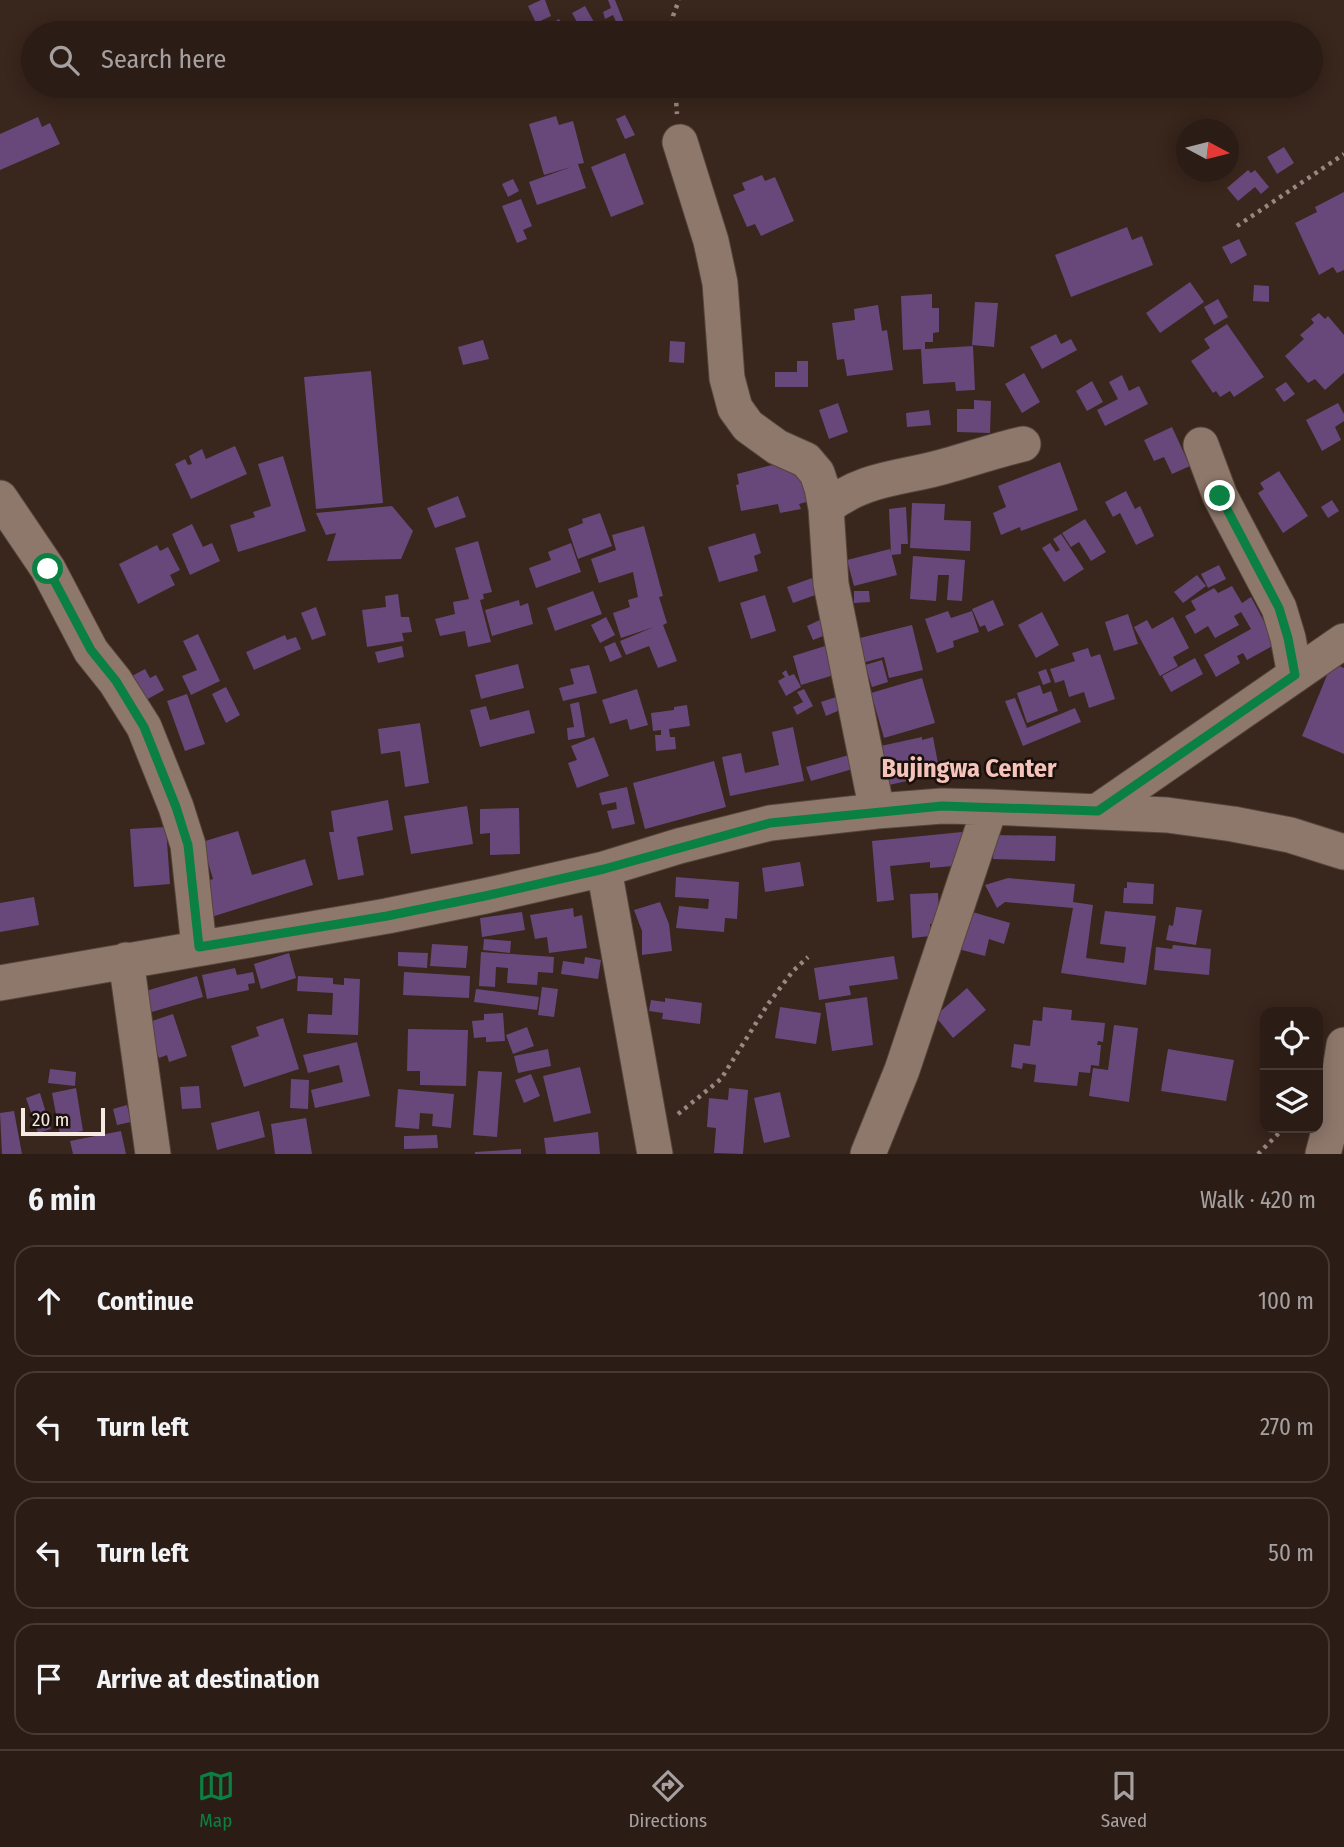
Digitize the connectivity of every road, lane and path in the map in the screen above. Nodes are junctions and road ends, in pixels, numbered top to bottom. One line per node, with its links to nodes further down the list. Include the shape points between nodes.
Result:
1 (679, 0): 2 (path)
2 (672, 21)
3 (680, 142): 9 (street, via 720,283 727,378 735,408 748,426 806,460 817,473)
4 (1344, 154): 5 (path)
5 (1237, 226)
6 (1023, 444): 9 (street, via 862,485)
7 (1201, 445): 11 (street, via 1220,496 1279,608)
8 (0, 498): 17 (street, via 48,569 91,650 144,727 188,845)
9 (826, 509): 13 (street, via 831,584)
10 (1344, 641): 11 (street)
11 (1295, 675): 14 (street)
12 (990, 807): 13 (street); 14 (street); 25 (street, via 902,1070)
13 (877, 811): 16 (street, via 770,823)
14 (1098, 811): 15 (street, via 1233,824)
15 (1344, 852)
16 (604, 869): 17 (street, via 387,916); 23 (street)
17 (199, 947): 19 (street)
18 (808, 957): 23 (path, via 768,1004 721,1079)
19 (126, 960): 20 (street); 24 (street)
20 (0, 983)
21 (1344, 1045): 27 (street)
22 (1279, 1133): 26 (path)
23 (653, 1143)
24 (153, 1154)
25 (867, 1154)
26 (1258, 1154)
27 (1323, 1154)

